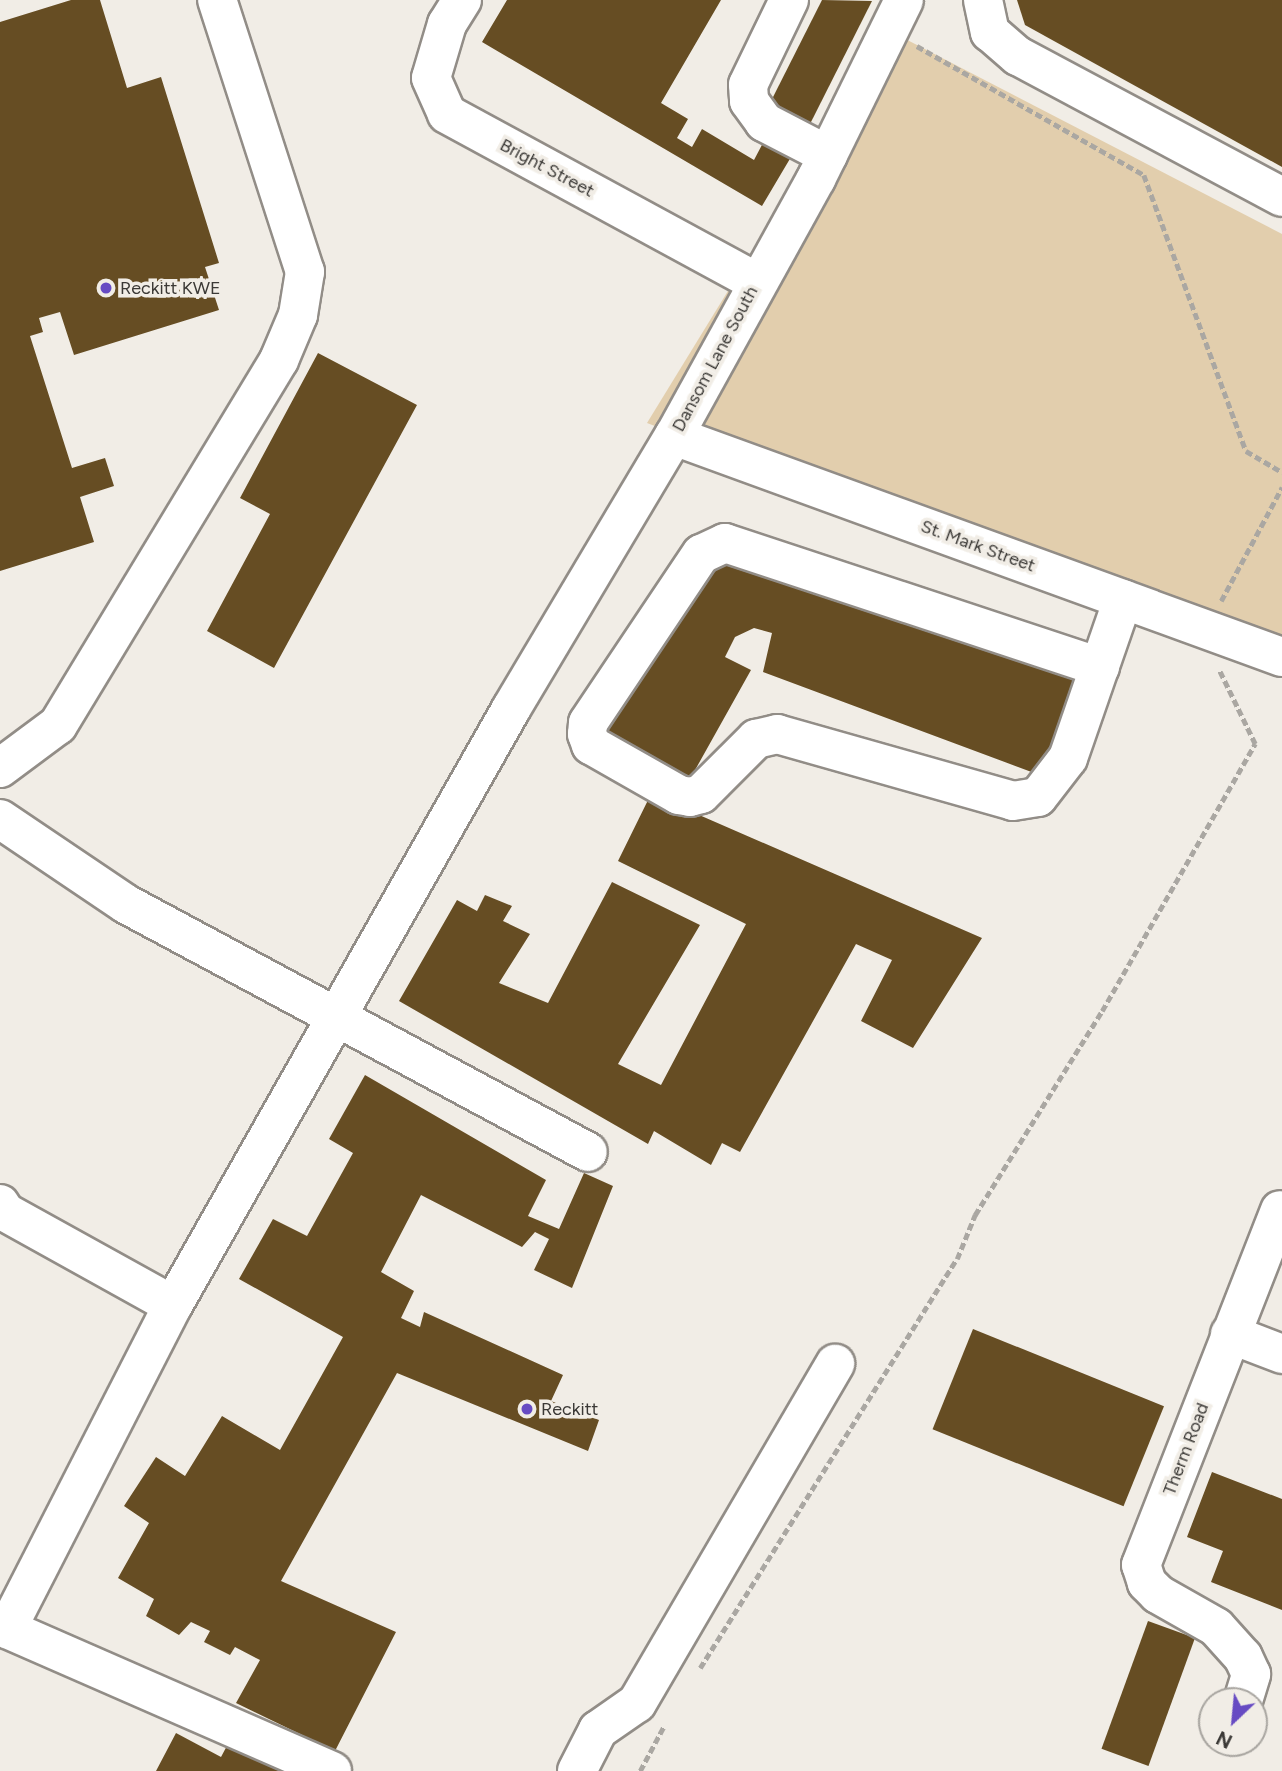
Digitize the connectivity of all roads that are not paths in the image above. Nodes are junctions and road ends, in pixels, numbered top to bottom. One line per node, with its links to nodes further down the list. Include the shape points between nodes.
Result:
1 (217, 0): 13 (street, via 305,272 298,315 279,360 58,725)
2 (462, 0): 8 (street, Bright Street, via 447,24 430,78 447,114)
3 (789, 0): 6 (street, via 748,85 749,101 764,122)
4 (983, 0): 7 (street, via 990,32 1018,57)
5 (896, 15): 6 (street, Dansom Lane South)
6 (828, 155): 8 (street, Dansom Lane South)
7 (1282, 197)
8 (757, 282): 9 (street, Dansom Lane South)
9 (674, 436): 10 (street, St. Mark Street); 15 (street, Dansom Lane South, via 510,709)
10 (1124, 599): 11 (street, St. Mark Street); 12 (street)
11 (1282, 657)
12 (1100, 667): 12 (street, via 1068,758 1055,780 1038,797 1013,801 777,734 756,739 701,794 691,797 679,795 591,745 587,734 588,723 701,554 725,542)
13 (0, 768)
14 (0, 819): 15 (street, via 126,904)
15 (338, 1018): 16 (street); 19 (street, Dansom Lane South)
16 (587, 1152)
17 (0, 1204): 19 (street, via 5,1212)
18 (1280, 1210): 20 (street, Therm Road)
19 (173, 1305): 24 (street, Dansom Lane South, via 7,1629)
20 (1230, 1334): 21 (street); 23 (street, Therm Road, via 1141,1565 1147,1583 1158,1594 1216,1627 1243,1657 1251,1674)
21 (1282, 1354)
22 (835, 1364): 25 (street, via 637,1703 598,1730)
23 (1247, 1687)
24 (332, 1771)
25 (577, 1771)

